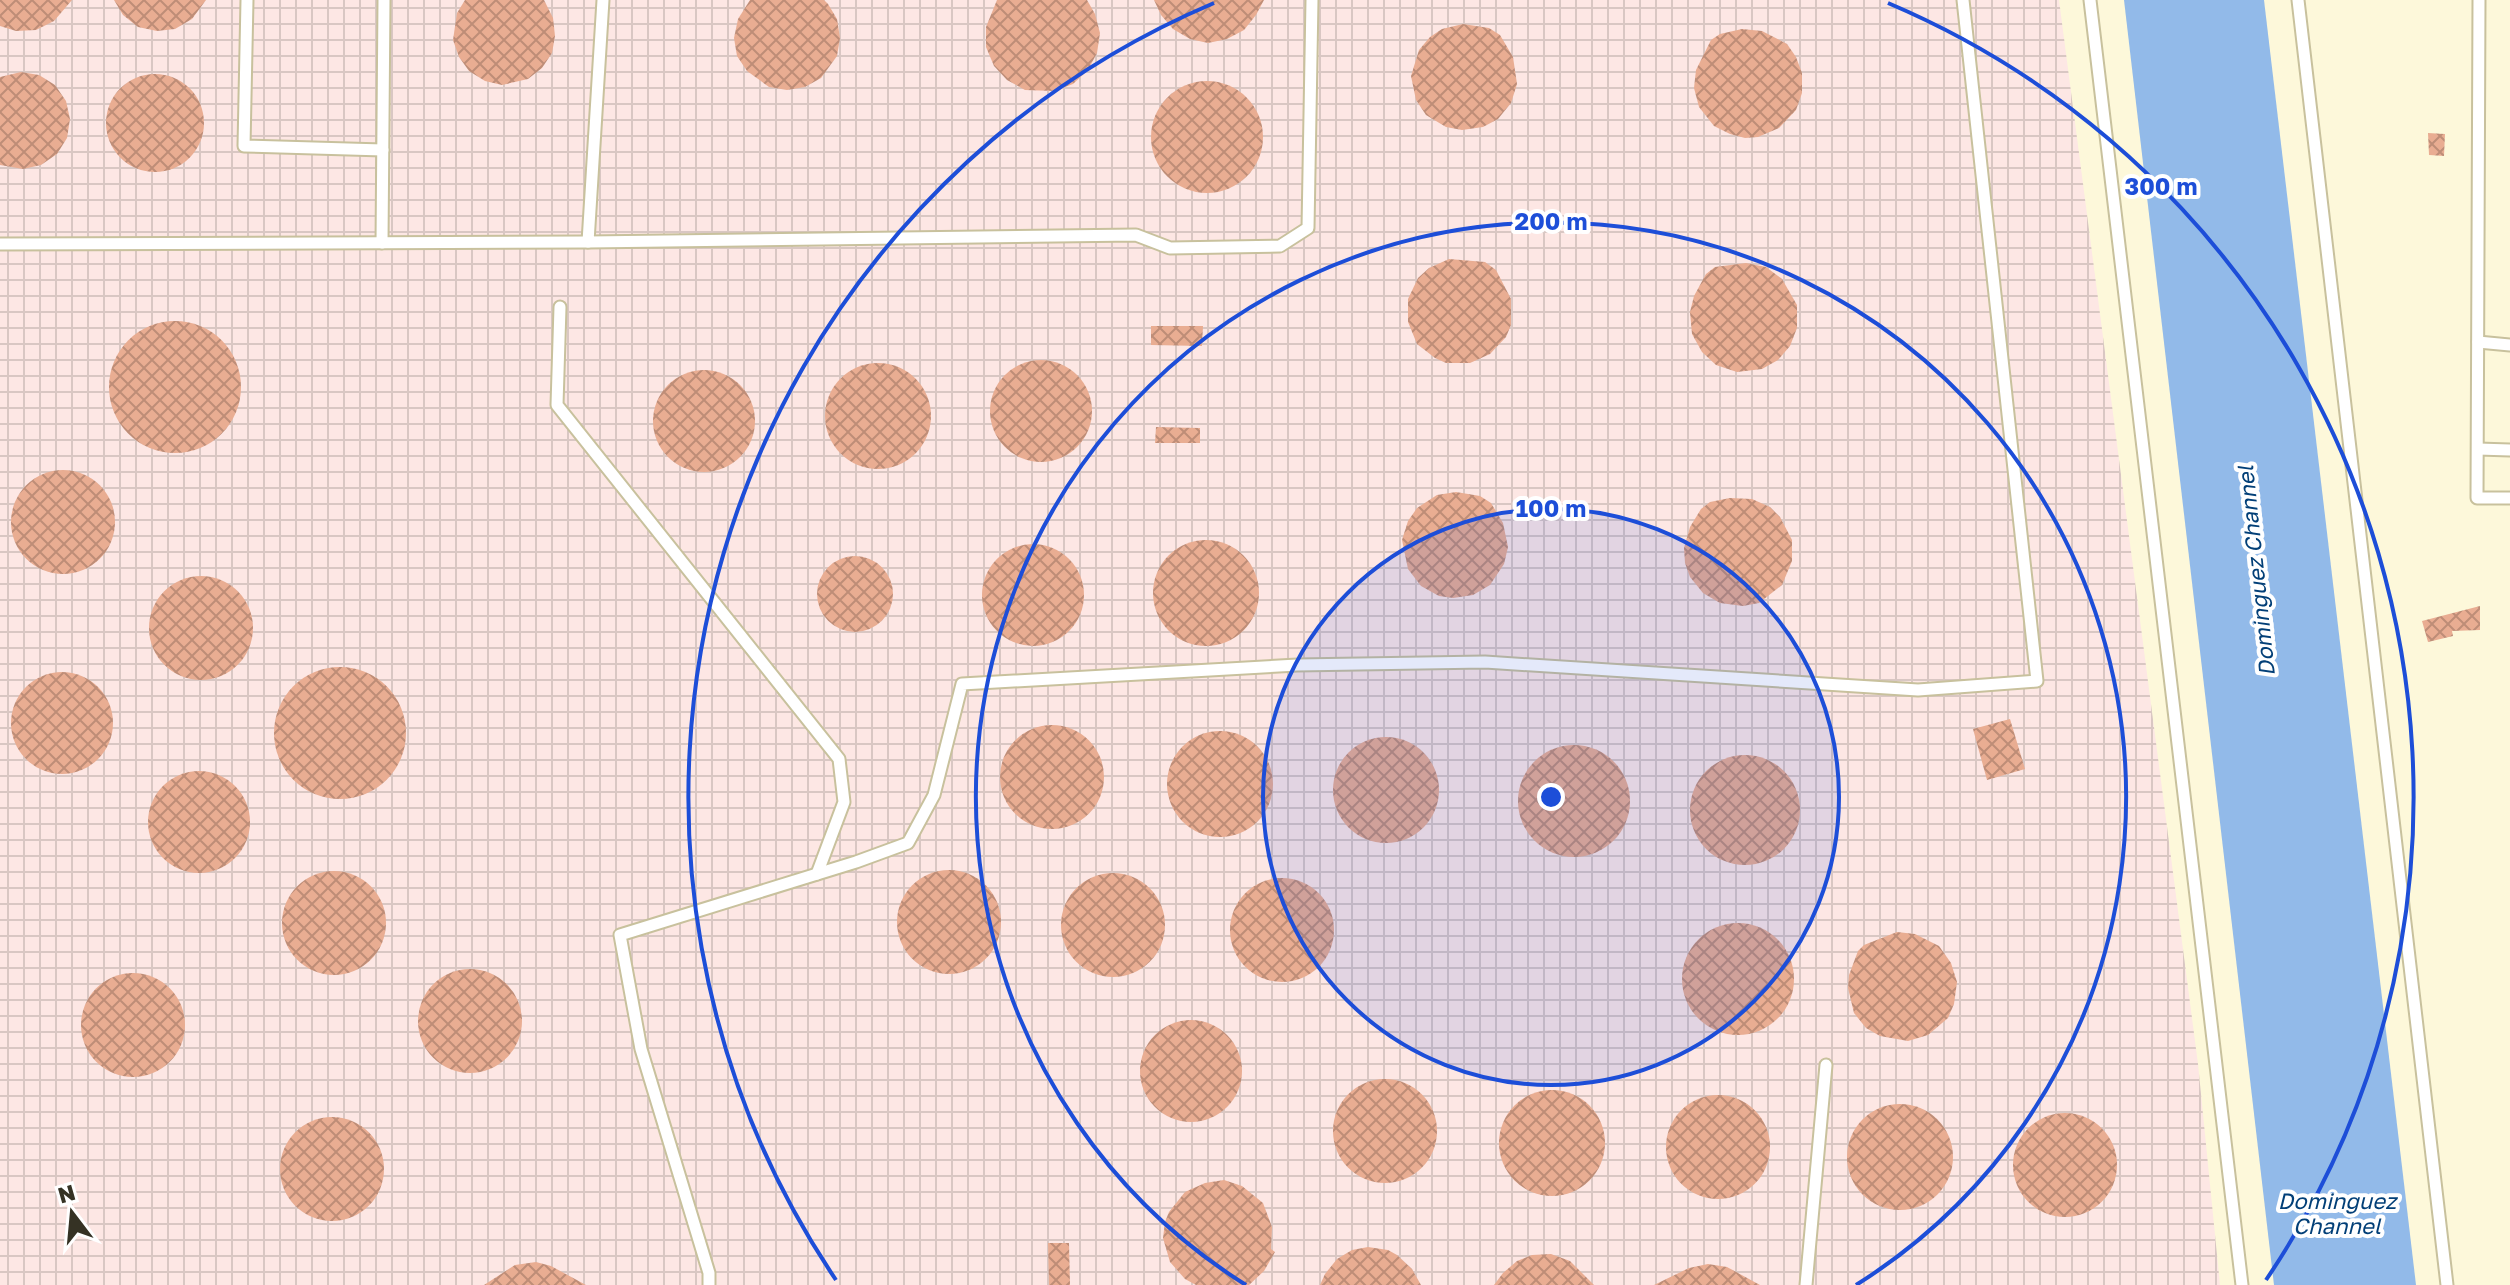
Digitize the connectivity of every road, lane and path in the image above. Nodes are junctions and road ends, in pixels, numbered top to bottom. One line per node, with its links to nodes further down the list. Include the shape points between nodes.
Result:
1 (247, 0): 9 (lane, via 244,146)
2 (384, 0): 9 (lane)
3 (603, 0): 10 (lane)
4 (1312, 0): 10 (lane, via 1308,228 1280,246 1170,248 1136,235)
5 (1963, 0): 19 (lane, via 2037,681 1918,690 1485,662 1297,665 962,684 934,795 908,843)
6 (2090, 0): 23 (lane)
7 (2298, 0): 24 (lane)
8 (2479, 0): 14 (lane)
9 (383, 150): 11 (lane)
10 (588, 242): 11 (lane)
11 (382, 243): 12 (lane)
12 (0, 244)
13 (560, 307): 19 (lane, via 557,405 839,759 844,802)
14 (2478, 342): 15 (lane); 16 (lane)
15 (2510, 345)
16 (2478, 449): 17 (lane); 18 (lane, via 2477,498)
17 (2510, 450)
18 (2510, 498)
19 (817, 874): 21 (lane, via 620,935 641,1049)
20 (1826, 1065): 22 (lane)
21 (709, 1285)
22 (1806, 1285)
23 (2242, 1285)
24 (2447, 1285)

